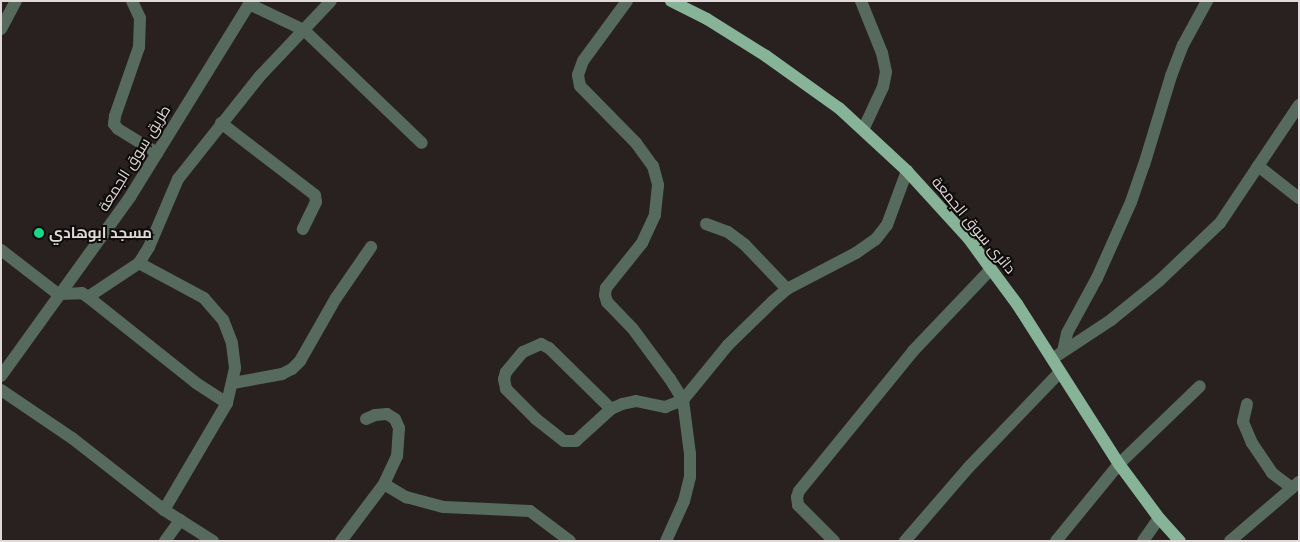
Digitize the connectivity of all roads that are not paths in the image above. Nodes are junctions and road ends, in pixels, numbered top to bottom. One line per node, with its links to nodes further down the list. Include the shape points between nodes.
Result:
1 (16, 1): 9 (street)
2 (132, 1): 15 (street, via 140,18 139,47 114,124)
3 (330, 1): 10 (street)
4 (627, 1): 35 (street, via 583,61 578,75 580,86 636,142 653,166 658,185 655,215 642,243 606,288 604,295 633,329)
5 (671, 1): 13 (main road, دائرى سوق الجمعة, via 766,56)
6 (861, 1): 13 (street, via 882,53 886,72)
7 (1207, 1): 28 (street, via 1174,68 1131,202 1097,278 1067,333)
8 (250, 3): 10 (street); 15 (street, طريق سوق الجمعة)
9 (1, 29)
10 (304, 30): 12 (street); 14 (street)
11 (1299, 105): 16 (street)
12 (221, 123): 20 (street, via 315,195 316,202); 23 (street, via 178,180)
13 (864, 128): 17 (main road, دائرى سوق الجمعة)
14 (422, 142)
15 (158, 152): 26 (street, طريق سوق الجمعة, via 112,223)
16 (1258, 166): 18 (street); 28 (street, via 1220,223 1159,281 1111,320)
17 (907, 171): 24 (main road, دائرى سوق الجمعة); 25 (street, via 887,225 876,239)
18 (1299, 198)
19 (706, 224): 25 (street, via 728,232 745,245)
20 (303, 229)
21 (371, 247): 32 (street, via 336,298 300,362 282,374)
22 (1, 250): 26 (street)
23 (139, 263): 27 (street); 32 (street, via 204,298 223,320 232,343)
24 (992, 269): 29 (main road, دائرى سوق الجمعة); 51 (street, via 913,351 799,491 798,505)
25 (787, 290): 35 (street, via 728,345)
26 (58, 294): 27 (street, via 82,293); 31 (street, طريق سوق الجمعة)
27 (88, 297): 36 (street, via 196,383)
28 (1063, 351): 29 (street)
29 (1052, 359): 30 (main road, دائرى سوق الجمعة)
30 (1060, 372): 40 (main road, دائرى سوق الجمعة); 52 (street, via 968,468)
31 (1, 376)
32 (233, 383): 36 (street)
33 (1200, 386): 40 (street)
34 (1, 390): 43 (street, via 72,438)
35 (683, 400): 38 (street, via 665,406 636,401); 50 (street, via 690,477 684,501)
36 (227, 403): 43 (street)
37 (1247, 404): 42 (street, via 1243,422 1252,443 1272,473)
38 (611, 409): 38 (street, via 549,348 541,344 523,352 506,372 506,389 564,441 576,441)
39 (366, 419): 41 (street, via 387,414 399,428 397,456)
40 (1119, 464): 44 (main road, دائرى سوق الجمعة); 53 (street)
41 (384, 484): 48 (street); 49 (street, via 406,497 444,507 530,511)
42 (1295, 485): 56 (street)
43 (164, 510): 45 (street)
44 (1159, 518): 54 (street); 55 (main road, دائرى سوق الجمعة)
45 (180, 520): 46 (street); 47 (street)
46 (165, 541)
47 (213, 541)
48 (341, 541)
49 (570, 541)
50 (666, 541)
51 (834, 541)
52 (905, 541)
53 (1056, 541)
54 (1143, 541)
55 (1180, 541)
56 (1230, 541)

